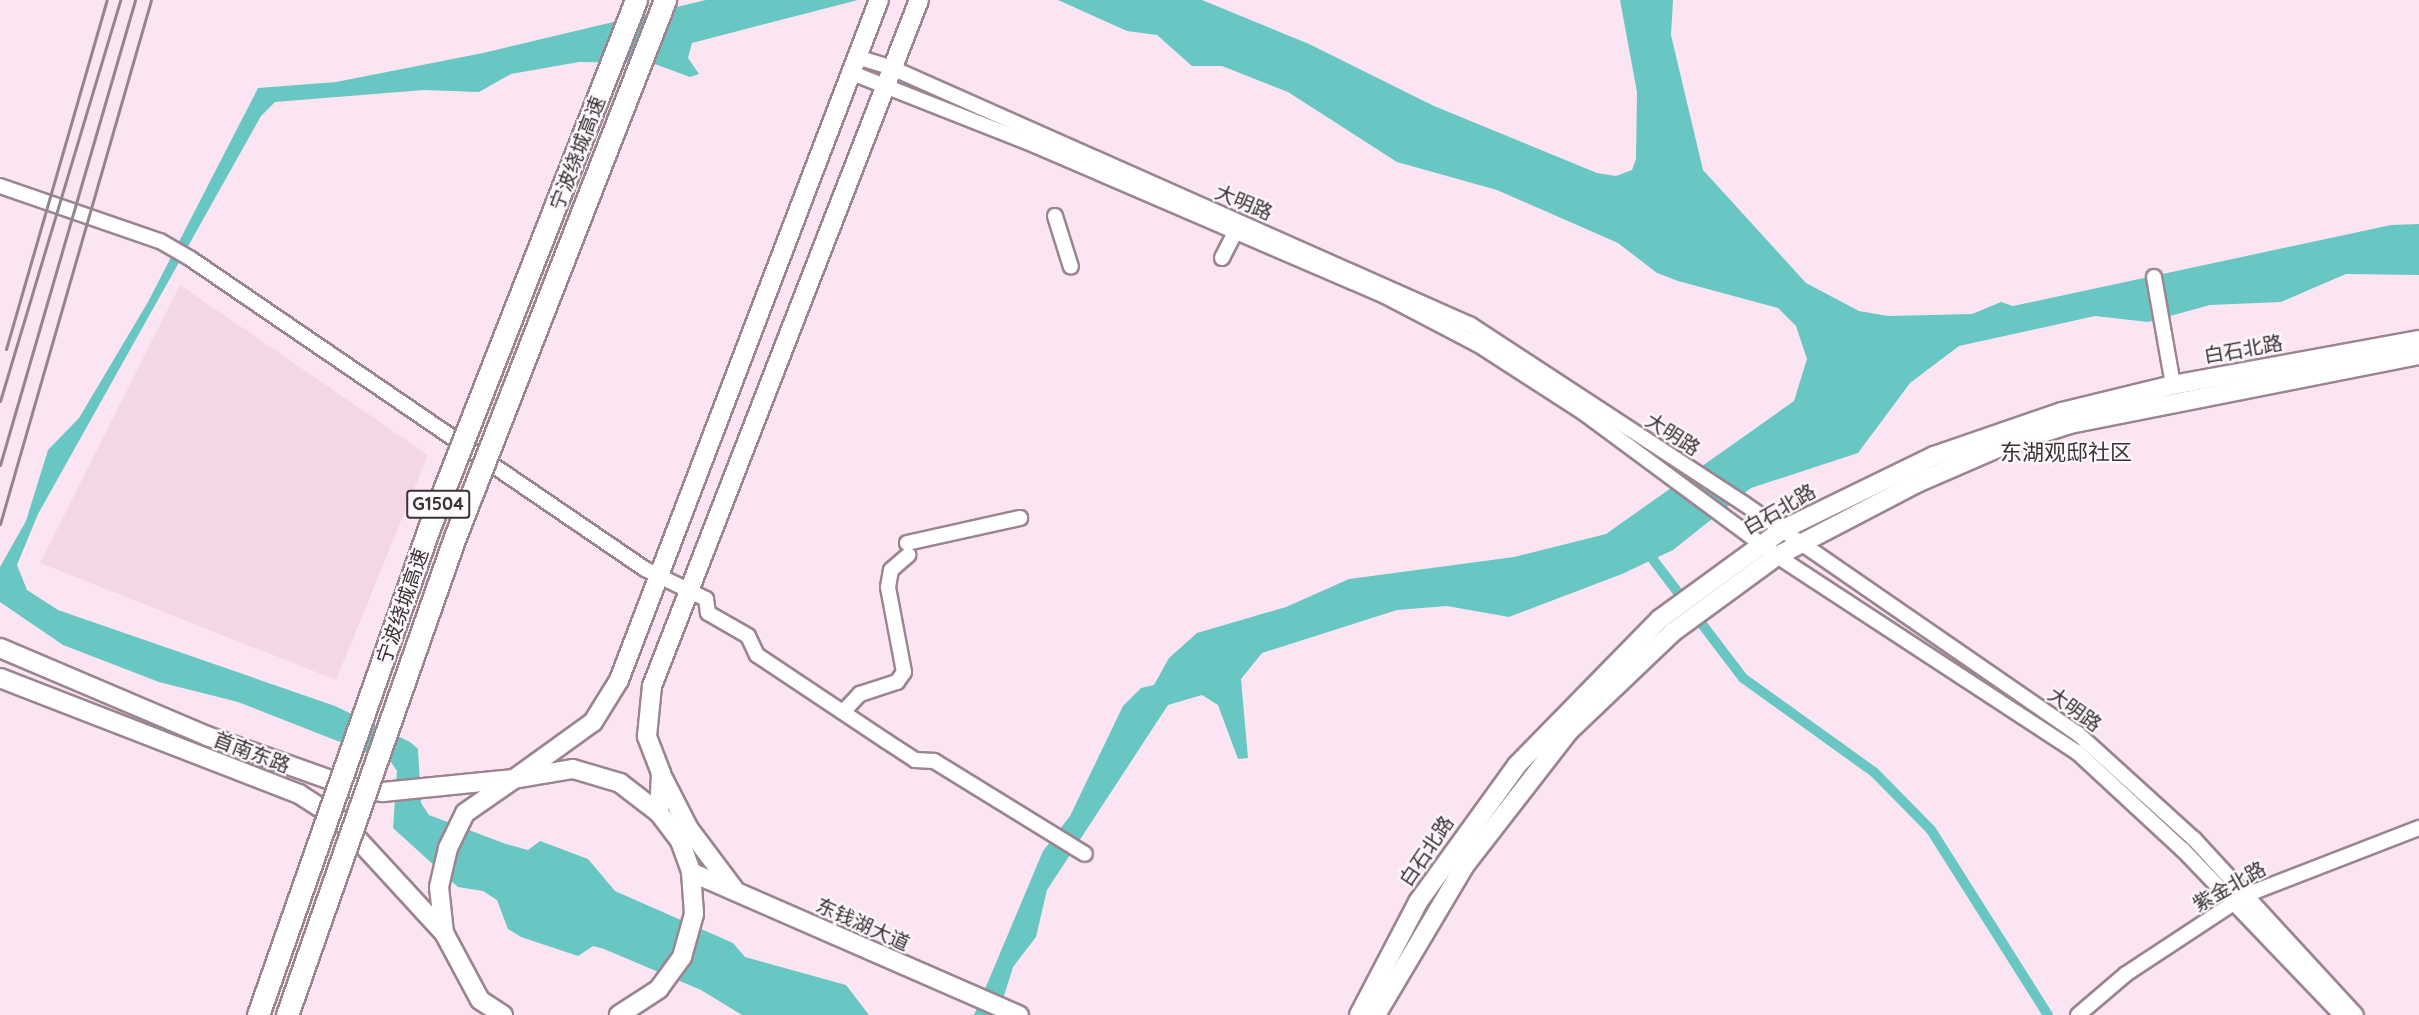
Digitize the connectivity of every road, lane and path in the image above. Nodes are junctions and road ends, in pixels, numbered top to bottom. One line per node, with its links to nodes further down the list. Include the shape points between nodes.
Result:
1 (636, 0): 41 (highway, 宁波绕城高速 / G1504, bridge, via 429,528)
2 (665, 0): 42 (highway, 宁波绕城高速 / G1504, bridge, via 455,537)
3 (918, 0): 6 (main road)
4 (876, 6): 5 (main road)
5 (854, 65): 6 (street, 大明路); 7 (street, 大明路); 22 (main road)
6 (892, 68): 7 (main road); 10 (street, 大明路)
7 (882, 88): 10 (street, 大明路, via 1025,141); 23 (main road)
8 (0, 186): 22 (street, via 160,241 191,259)
9 (1054, 216): 12 (street)
10 (1238, 228): 11 (street); 18 (street, 大明路, via 1471,325); 20 (street, 大明路, via 1385,296 1477,344 1677,480)
11 (1222, 258)
12 (1071, 267)
13 (2154, 277): 16 (street)
14 (2419, 340): 16 (main road, 白石北路)
15 (2419, 355): 19 (main road, 白石北路, via 2070,424 1917,483)
16 (2173, 385): 18 (main road, 白石北路, via 1986,436 1874,482)
17 (1020, 518): 28 (street, via 908,549 891,570 888,587 904,672 897,682 860,694)
18 (1782, 530): 19 (street, 大明路); 20 (main road, 白石北路)
19 (1801, 542): 21 (main road, 白石北路); 36 (street, 大明路, via 2077,733 2130,776)
20 (1761, 543): 21 (street, 大明路); 24 (main road, 白石北路)
21 (1777, 556): 24 (main road, 白石北路); 37 (street, 大明路, via 2046,729 2127,795)
22 (657, 576): 23 (street); 30 (main road, via 619,680 593,722)
23 (686, 589): 28 (street, via 706,598 708,612 748,636 757,655); 29 (main road, via 652,686 647,736)
24 (1704, 596): 25 (main road, 白石北路)
25 (1666, 625): 45 (main road, 白石北路, via 1551,727 1487,802 1418,902); 46 (main road, 白石北路, via 1568,732 1504,810 1426,923)
26 (0, 648): 30 (main road, 首南东路, via 207,736 353,788 383,792)
27 (0, 678): 38 (main road, 首南东路, via 299,794 341,821)
28 (843, 712): 33 (street, via 915,760 934,761)
29 (661, 773): 31 (main road); 35 (main road, via 712,865)
30 (514, 779): 31 (main road, 首南东路, via 573,769 620,783); 38 (main road, via 465,813 448,848 439,887)
31 (659, 813): 34 (main road, 首南东路, via 680,841)
32 (2419, 828): 36 (street, 紫金北路)
33 (1079, 850)
34 (691, 872): 35 (main road, 东钱湖大道); 44 (main road, 首南东路, via 694,914 682,957 658,988)
35 (739, 894): 40 (main road, 东钱湖大道)
36 (2246, 895): 37 (street, 紫金北路); 48 (street, 大明路)
37 (2234, 903): 39 (street, 紫金北路, via 2143,962); 47 (street, 大明路)
38 (444, 933): 43 (main road, via 480,1000)
39 (2081, 1012)
40 (1014, 1013)
41 (258, 1015)
42 (287, 1015)
43 (503, 1015)
44 (619, 1015)
45 (1359, 1015)
46 (1376, 1015)
47 (2341, 1015)
48 (2356, 1015)

